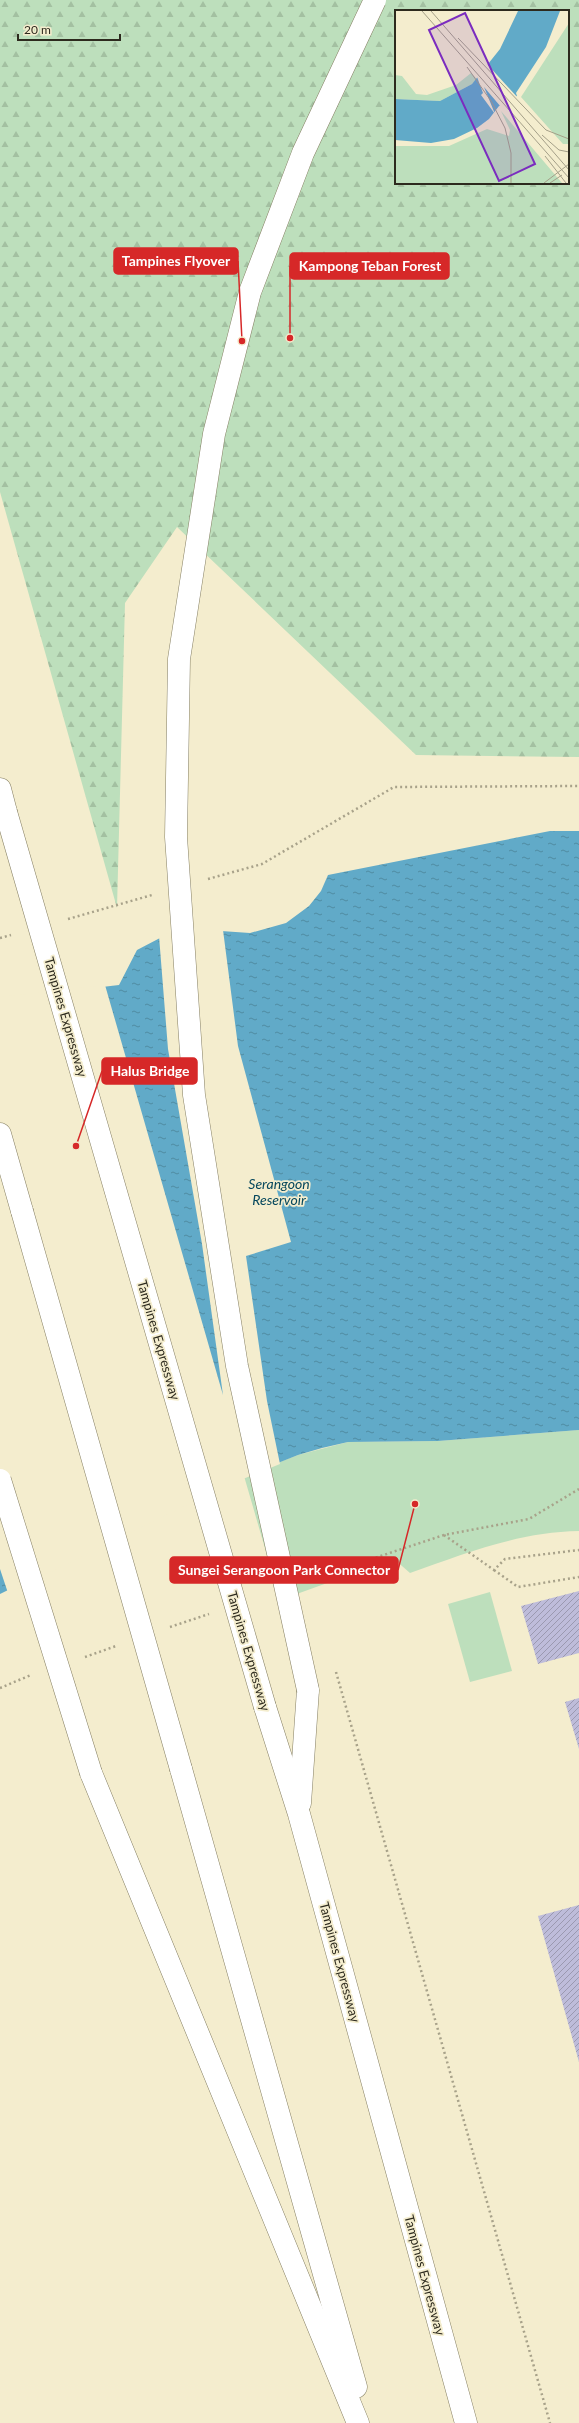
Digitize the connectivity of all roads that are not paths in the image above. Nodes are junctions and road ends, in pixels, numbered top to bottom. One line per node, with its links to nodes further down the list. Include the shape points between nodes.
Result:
1 (375, 0): 5 (highway, bridge, via 303,153 250,292 214,434 179,659 176,837 194,1095 238,1366 308,1690)
2 (0, 789): 5 (highway, Tampines Expressway, bridge, via 265,1707)
3 (0, 1134): 7 (highway, bridge)
4 (0, 1480): 6 (highway, bridge, via 91,1773)
5 (299, 1814): 8 (highway, Tampines Expressway)
6 (358, 2423)
7 (366, 2423)
8 (466, 2423)

